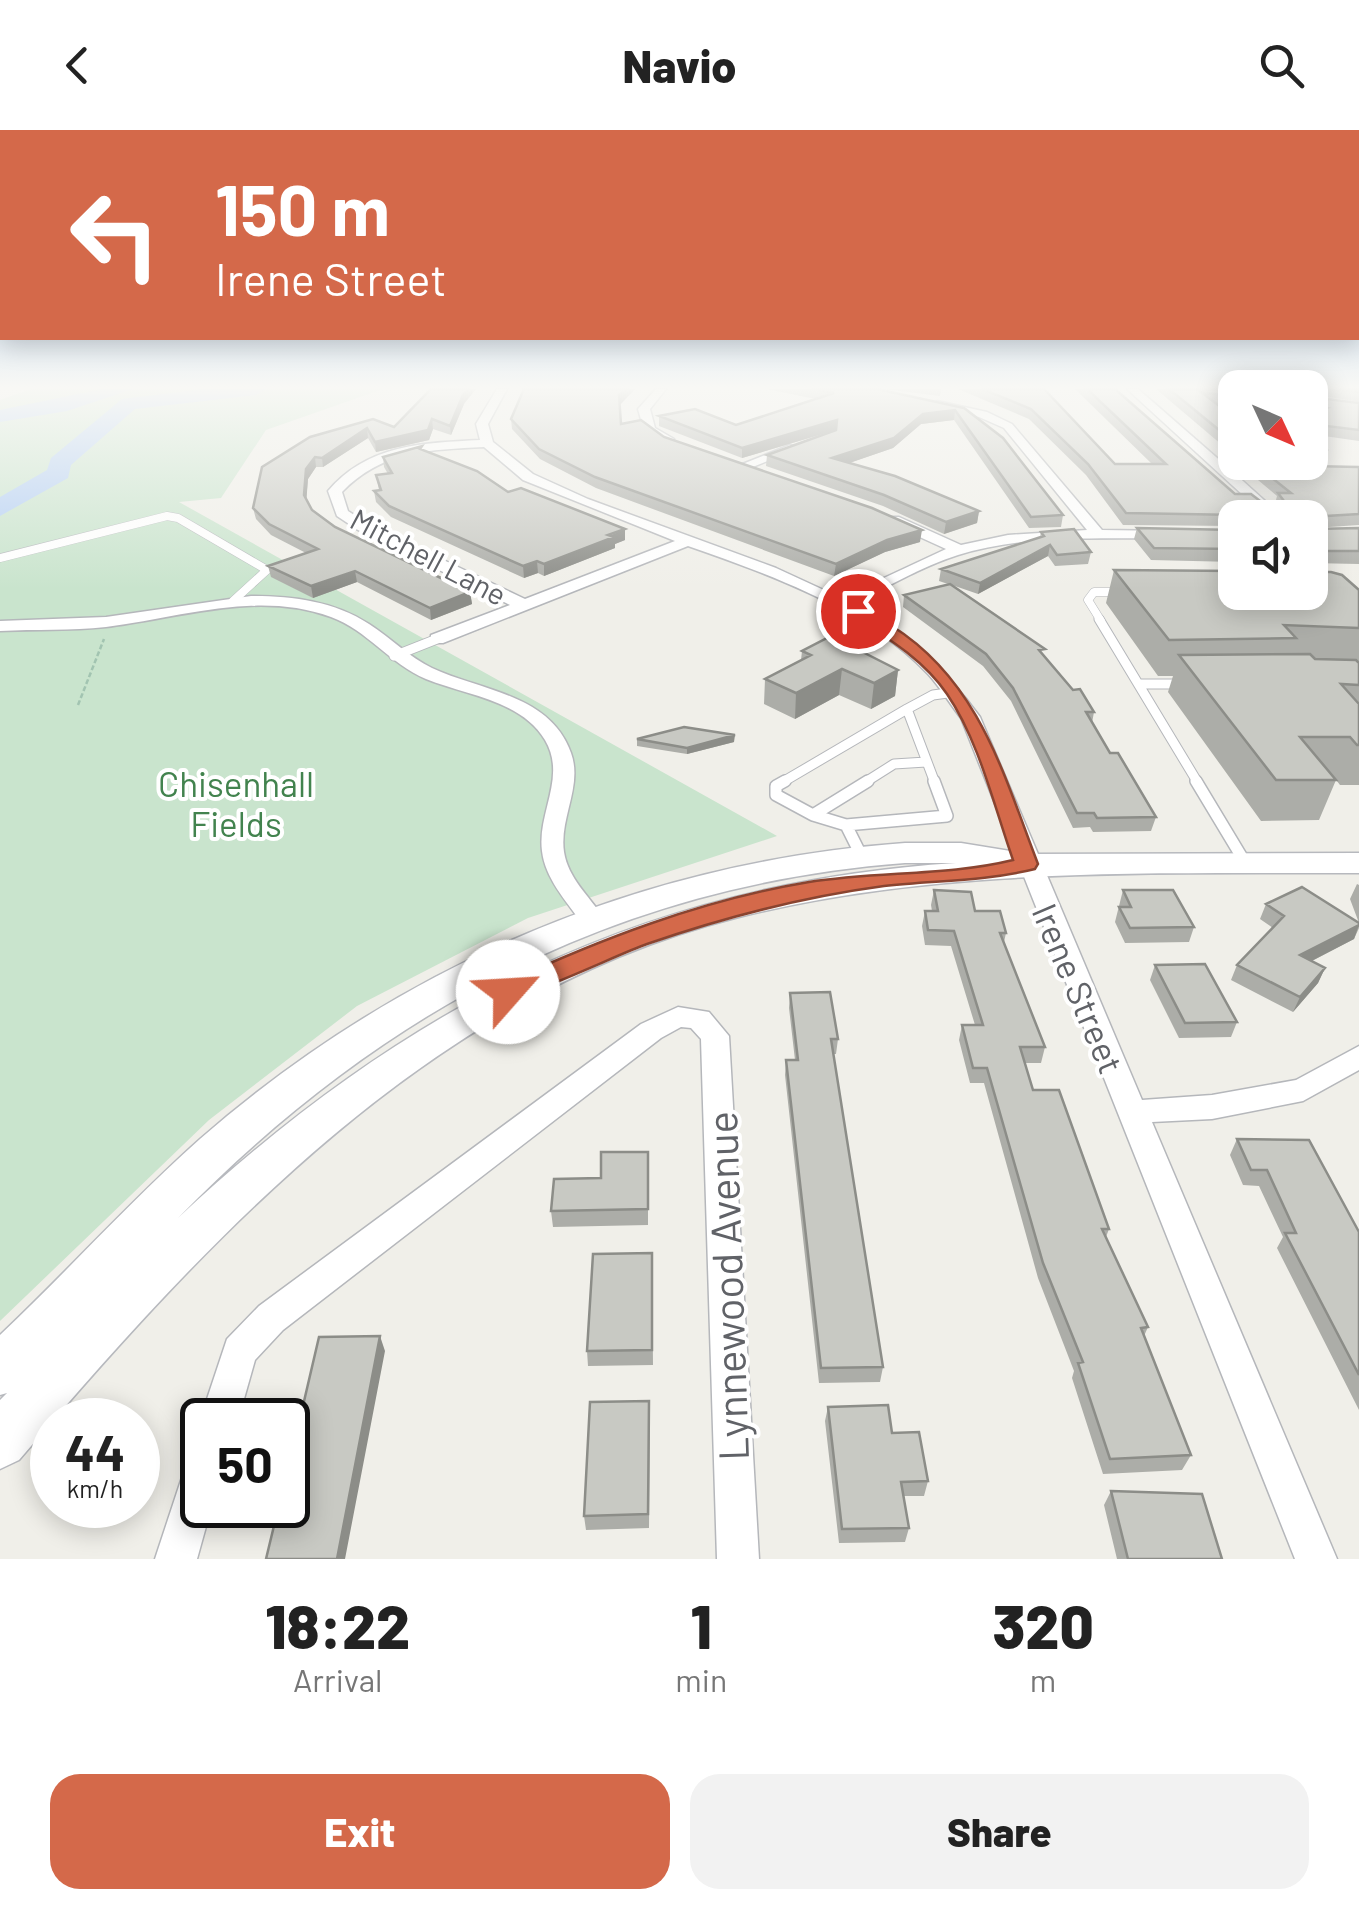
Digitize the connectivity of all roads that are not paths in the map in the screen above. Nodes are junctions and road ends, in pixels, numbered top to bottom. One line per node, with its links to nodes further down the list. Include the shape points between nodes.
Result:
1 (384, 456): 19 (street, Mitchell Lane, via 353,469 335,491 342,513)
2 (500, 456): 13 (street, Irene Street, via 552,490)
3 (775, 456): 6 (street)
4 (1033, 456): 12 (street)
5 (724, 462): 6 (street)
6 (741, 468): 7 (street)
7 (771, 477)
8 (1234, 480): 9 (street)
9 (1256, 500)
10 (877, 512): 14 (street)
11 (1177, 534): 12 (street)
12 (1099, 535): 14 (street, via 1016,538)
13 (685, 542): 18 (street, Irene Street); 19 (street)
14 (959, 550): 18 (street)
15 (0, 558): 17 (lane, via 144,519 178,518 267,570)
16 (1130, 592): 23 (lane, via 1094,592 1088,600)
17 (233, 601): 20 (street, via 110,622); 22 (street, via 300,604 338,614)
18 (843, 603): 25 (street, Irene Street, via 912,646)
19 (524, 605): 21 (street)
20 (0, 626)
21 (438, 639): 22 (lane)
22 (394, 656): 33 (street, via 514,705 556,742 567,770 552,849 561,878)
23 (1138, 684): 24 (lane); 32 (lane)
24 (1194, 684)
25 (956, 692): 26 (lane); 31 (street, Irene Street)
26 (907, 709): 27 (lane); 28 (lane, via 776,786 776,795)
27 (926, 762): 28 (lane, via 894,764); 29 (lane, via 947,816)
28 (812, 814): 29 (lane)
29 (854, 841): 31 (main road, via 970,851); 33 (main road)
30 (1359, 863): 32 (main road)
31 (1026, 864): 32 (main road); 35 (street, Irene Street); 38 (main road, via 985,874 805,890 712,912 589,955 482,1006 345,1099 258,1169 66,1364)
32 (1246, 864)
33 (591, 918): 36 (main road, via 415,1004 304,1079 217,1151)
34 (1359, 1056): 35 (street, via 1303,1090 1212,1107)
35 (1131, 1112): 42 (street, Irene Street)
36 (0, 1370)
37 (225, 1398): 41 (street, Lynnewood Avenue, via 240,1352 270,1318 650,1031 678,1017 699,1019 715,1036)
38 (0, 1441)
39 (185, 1528): 40 (street)
40 (176, 1559)
41 (738, 1559)
42 (1316, 1559)

